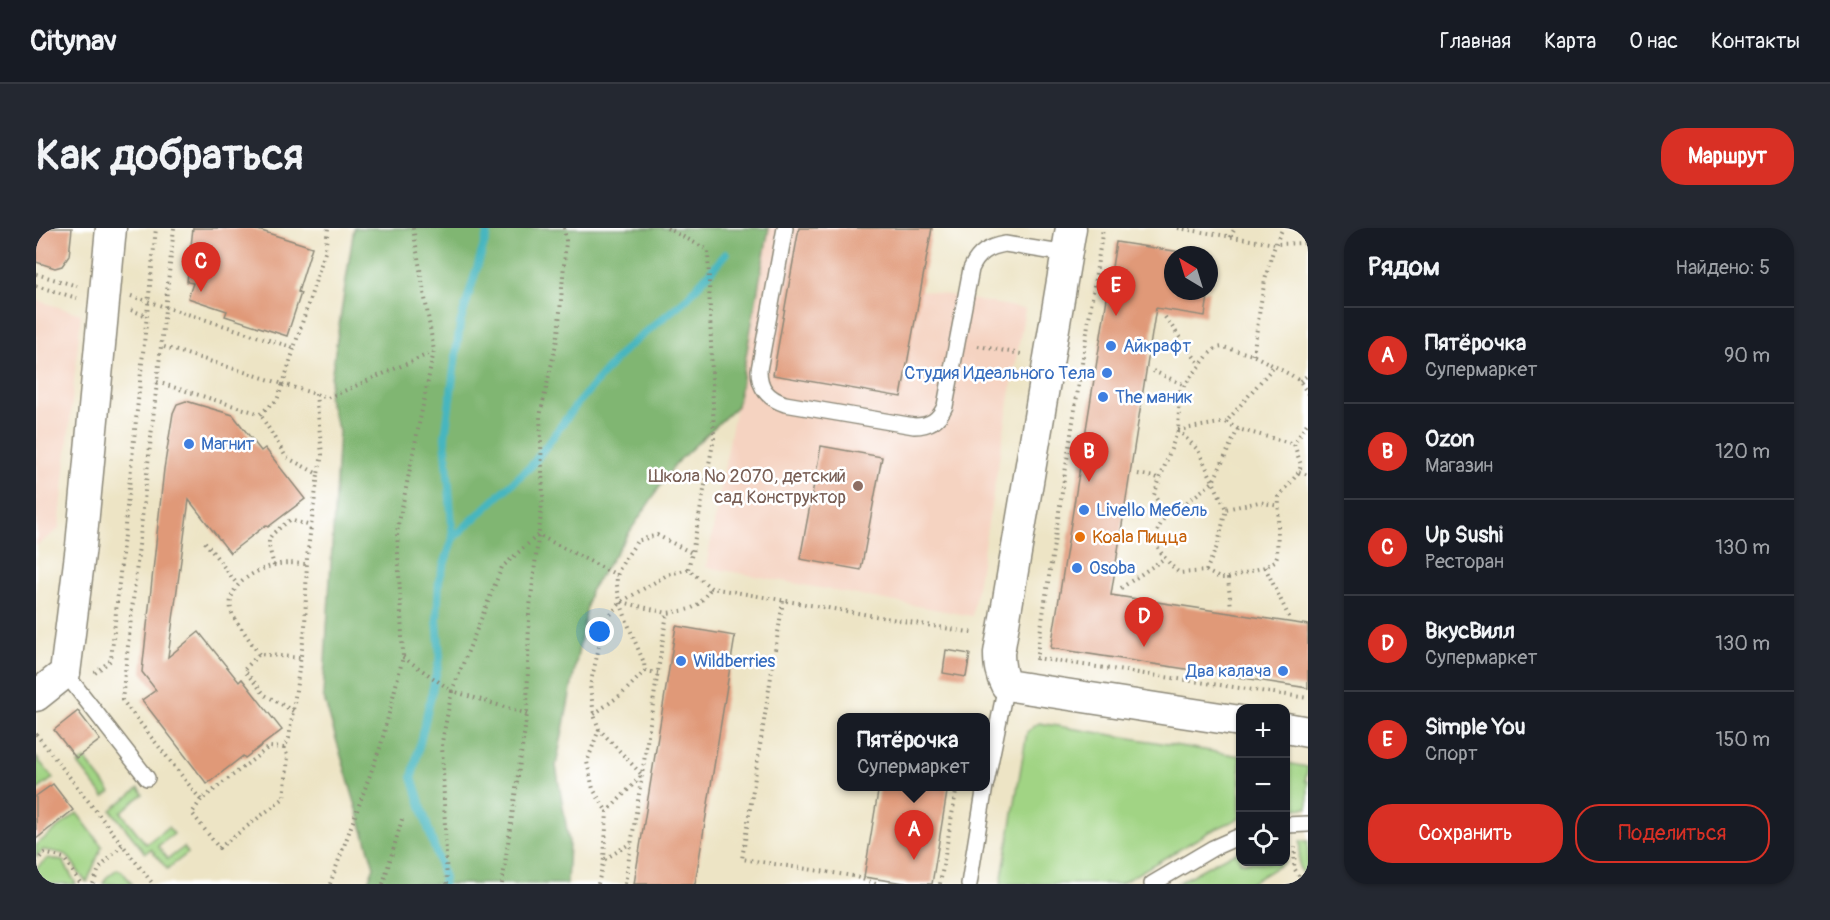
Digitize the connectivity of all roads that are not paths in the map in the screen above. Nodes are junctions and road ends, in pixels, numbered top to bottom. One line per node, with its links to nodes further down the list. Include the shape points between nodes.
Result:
1 (111, 228): 4 (street)
2 (785, 228): 3 (lane, via 759,369 760,385 770,397 785,404 914,426 928,424 945,406 971,269 980,254 1005,244)
3 (1069, 241): 5 (street, via 1001,637 999,666)
4 (65, 673): 6 (street); 11 (lane)
5 (1018, 687): 7 (street); 10 (lane)
6 (36, 696)
7 (1236, 720)
8 (1290, 729): 9 (street)
9 (1308, 732)
10 (990, 772)
11 (147, 778)
12 (985, 791): 14 (lane)
13 (1236, 838): 15 (lane)
14 (969, 884)
15 (1152, 884)

